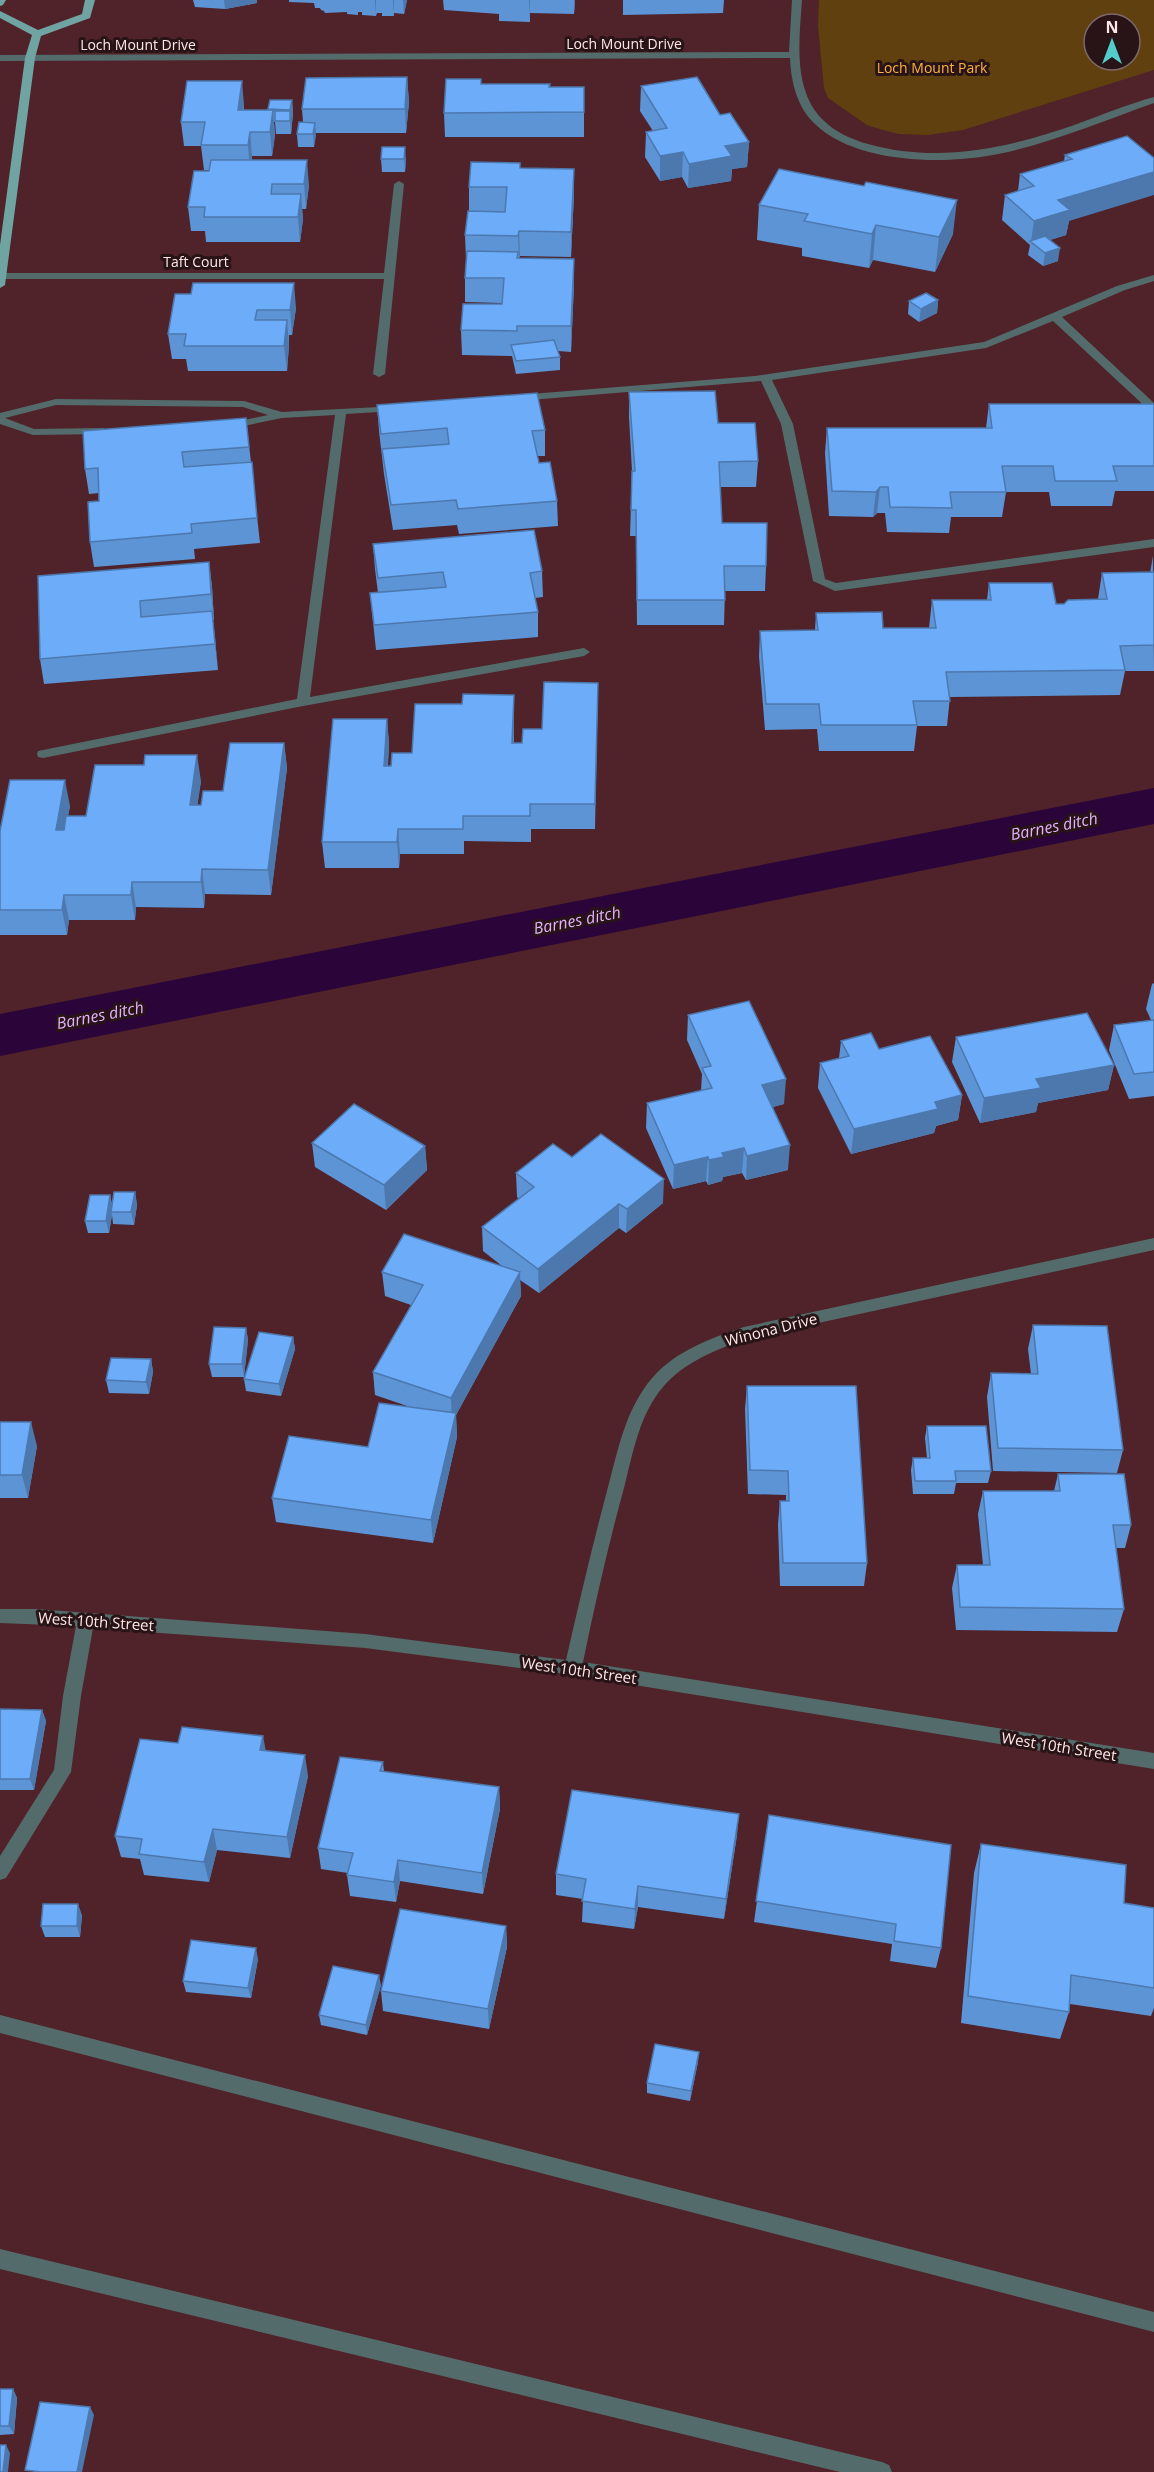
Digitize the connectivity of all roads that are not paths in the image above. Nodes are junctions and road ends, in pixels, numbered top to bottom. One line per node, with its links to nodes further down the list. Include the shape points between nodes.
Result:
1 (90, 0): 4 (main road, via 87,16)
2 (796, 0): 5 (street)
3 (0, 14): 4 (main road)
4 (37, 34): 7 (main road)
5 (794, 55): 7 (street, Loch Mount Drive); 8 (street, via 804,103 819,124 865,147 915,156 984,154)
6 (0, 58): 7 (street, Loch Mount Drive)
7 (30, 58): 12 (main road)
8 (1154, 100)
9 (399, 184): 10 (street)
10 (390, 276): 12 (street, Taft Court); 14 (street)
11 (1154, 278): 13 (street)
12 (1, 281)
13 (1055, 316): 15 (street, via 987,345); 18 (street)
14 (380, 374)
15 (765, 378): 16 (street); 24 (street, via 787,424 819,580 835,587)
16 (507, 399)
17 (412, 407): 19 (street)
18 (1154, 409)
19 (341, 412): 20 (street); 26 (street)
20 (282, 415): 21 (street, via 244,404 56,402); 22 (street)
21 (0, 418): 23 (street, via 33,432)
22 (212, 428)
23 (112, 431)
24 (1154, 543)
25 (584, 652): 26 (street)
26 (303, 702): 27 (street)
27 (43, 754)
28 (1154, 1244): 31 (street, Winona Drive, via 744,1333 709,1346 679,1364 654,1387 633,1422 599,1547)
29 (0, 1616): 30 (street, West 10th Street)
30 (86, 1620): 31 (street, West 10th Street, via 365,1641); 33 (street, via 62,1772)
31 (573, 1668): 32 (street, West 10th Street)
32 (1154, 1761)
33 (0, 1872)
34 (0, 2024): 36 (street)
35 (0, 2259): 37 (street)
36 (1154, 2322)
37 (882, 2472)

